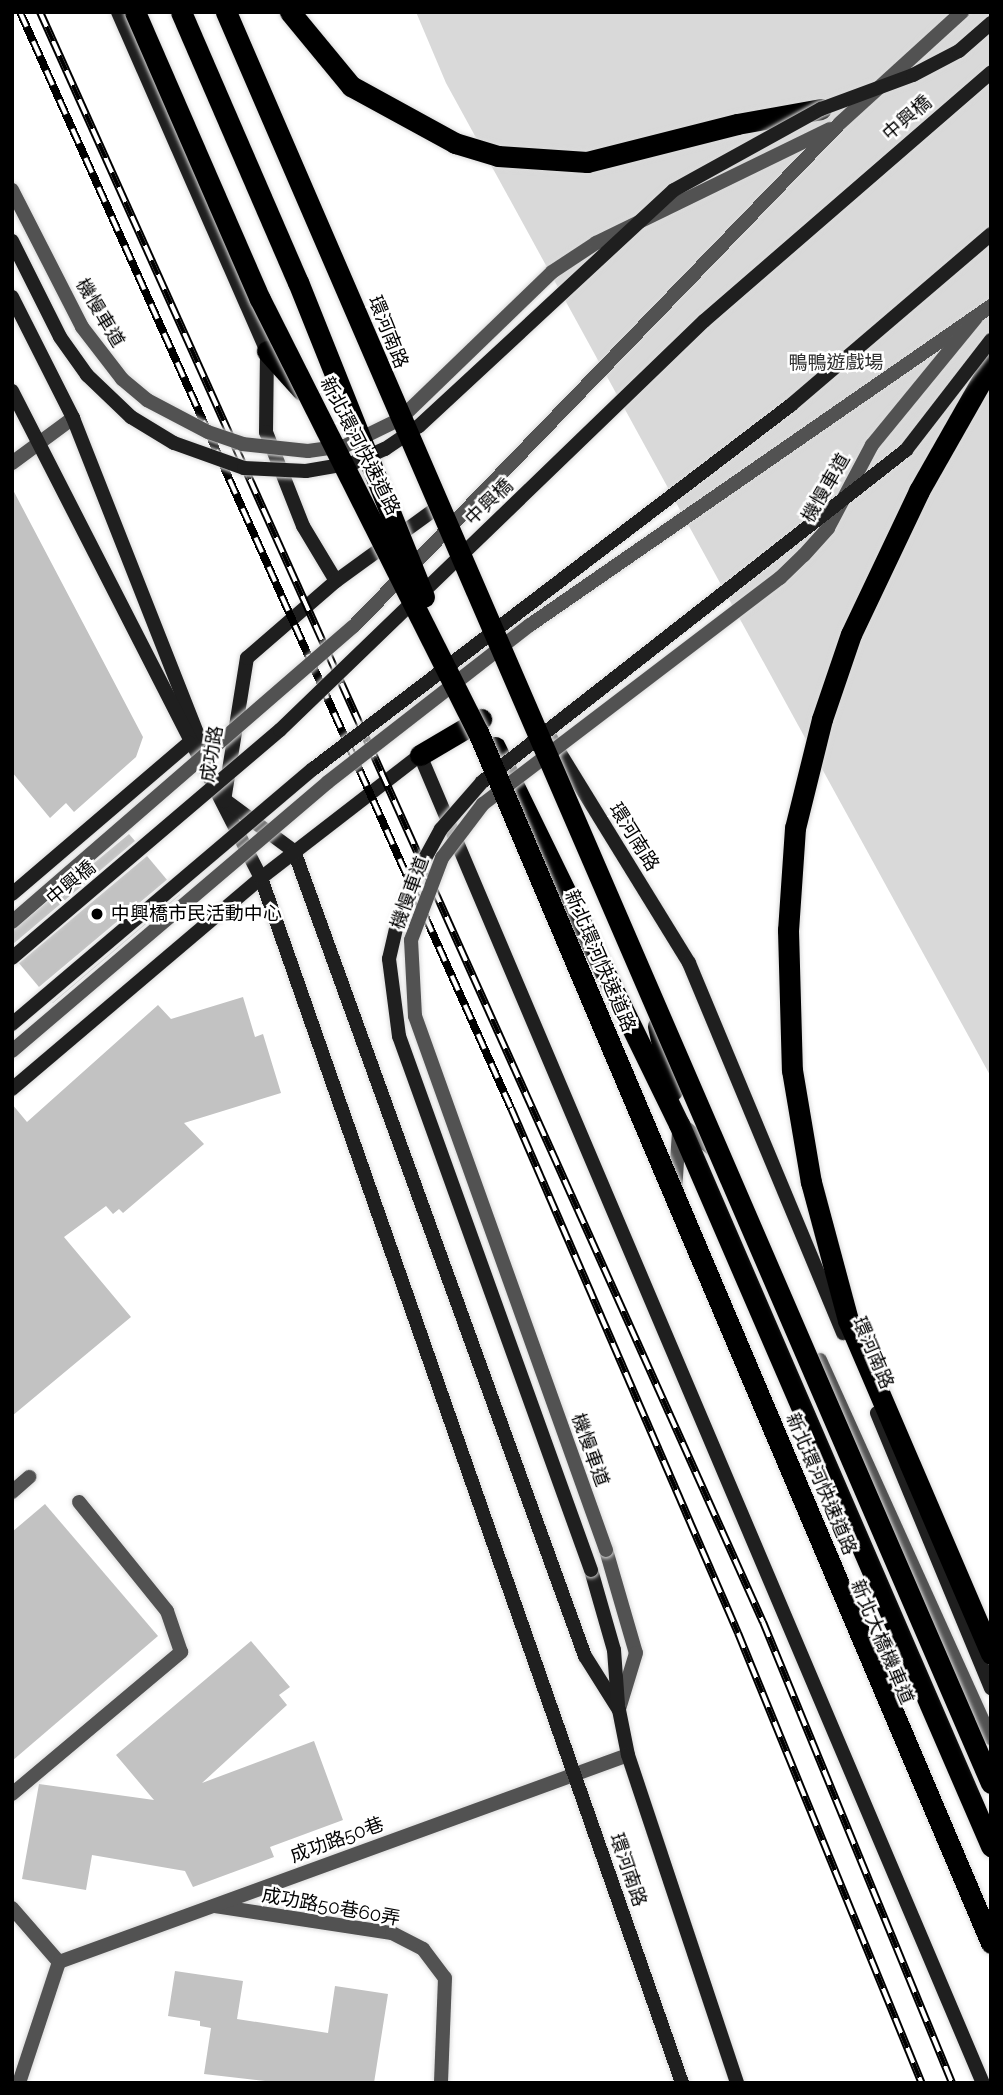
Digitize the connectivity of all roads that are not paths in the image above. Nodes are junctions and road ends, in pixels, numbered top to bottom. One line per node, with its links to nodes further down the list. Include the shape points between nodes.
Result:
1 (118, 12): 19 (street)
2 (135, 12): 29 (highway, 新北環河快速道路, bridge, via 260,299)
3 (181, 12): 29 (highway, bridge, via 298,282)
4 (226, 12): 51 (highway, 新北環河快速道路, bridge)
5 (233, 12): 25 (street, 環河南路)
6 (290, 12): 10 (highway, via 351,86 455,143 498,156 587,162 737,124)
7 (962, 12): 11 (street, 機慢車道, bridge)
8 (991, 23): 10 (street, bridge, via 959,51 913,75)
9 (991, 72): 37 (street, 中興橋, bridge, via 704,321 280,730)
10 (821, 109): 14 (street, bridge, via 674,190 419,426 353,463 306,471 244,468 174,443 131,417 87,374 60,337)
11 (840, 123): 12 (street, 機慢車道, bridge, via 596,243 552,272 400,419 345,446 308,451 242,444 208,432 147,400 122,379 82,327); 36 (street, 機慢車道, bridge, via 354,626)
12 (12, 190)
13 (991, 234): 38 (street, bridge, via 791,405 313,769)
14 (12, 241)
15 (12, 297): 22 (street)
16 (991, 306): 17 (street, 機慢車道, bridge)
17 (976, 318): 39 (street, 機慢車道, bridge, via 530,625 328,782); 47 (street, 機慢車道, bridge, via 872,445 828,528 804,555 483,804 442,858 411,940 415,1016 606,1550 636,1653)
18 (991, 340): 47 (street, bridge, via 906,450 482,782 441,829 416,873 398,921 389,959 399,1036 591,1570 614,1650)
19 (267, 351): 26 (highway, via 323,413); 27 (street, via 265,432 303,526)
20 (991, 363): 45 (highway, via 919,491 851,634 822,719 795,828 788,930 792,1070 811,1182 848,1320)
21 (12, 391): 23 (street, 環河南路)
22 (73, 418): 23 (street); 32 (street)
23 (38, 443): 24 (street); 30 (street, 環河南路)
24 (12, 463)
25 (438, 507): 26 (street, 成功路); 28 (street, 環河南路)
26 (387, 543): 27 (street, 成功路); 29 (highway)
27 (336, 582): 32 (street, 成功路, via 247,658)
28 (524, 700): 41 (highway, via 534,750 658,1024); 46 (street, 環河南路, via 689,963)
29 (479, 725): 31 (highway); 41 (highway); 56 (highway, 新北環河快速道路, bridge)
30 (189, 743): 32 (street, 成功路); 34 (street, 環河南路); 35 (street, 成功路)
31 (420, 755): 33 (street); 63 (street)
32 (224, 801): 33 (street)
33 (294, 852): 34 (street); 47 (street, 環河南路, via 585,1657)
34 (261, 878): 40 (street); 50 (street, 環河南路)
35 (12, 894)
36 (12, 922)
37 (12, 958)
38 (12, 1024)
39 (12, 1051)
40 (12, 1088)
41 (680, 1124): 48 (street, via 734,1166); 53 (highway); 57 (street, 新北大橋機車道, bridge, via 675,1198)
42 (29, 1477): 43 (street)
43 (12, 1492)
44 (79, 1502): 52 (street, via 167,1611 181,1651)
45 (991, 1654)
46 (991, 1688)
47 (619, 1710): 49 (street, 環河南路)
48 (991, 1738)
49 (628, 1755): 50 (street, 成功路50巷); 62 (street, 環河南路)
50 (574, 1774): 54 (street, 成功路50巷); 61 (street, 環河南路)
51 (991, 1783)
52 (12, 1794)
53 (991, 1846)
54 (214, 1906): 58 (street, 成功路50巷); 60 (street, 成功路50巷60弄, via 392,1933 423,1948 445,1978)
55 (12, 1908): 58 (street)
56 (991, 1943)
57 (991, 1953)
58 (59, 1962): 59 (street)
59 (19, 2083)
60 (441, 2083)
61 (682, 2083)
62 (737, 2083)
63 (983, 2083)

